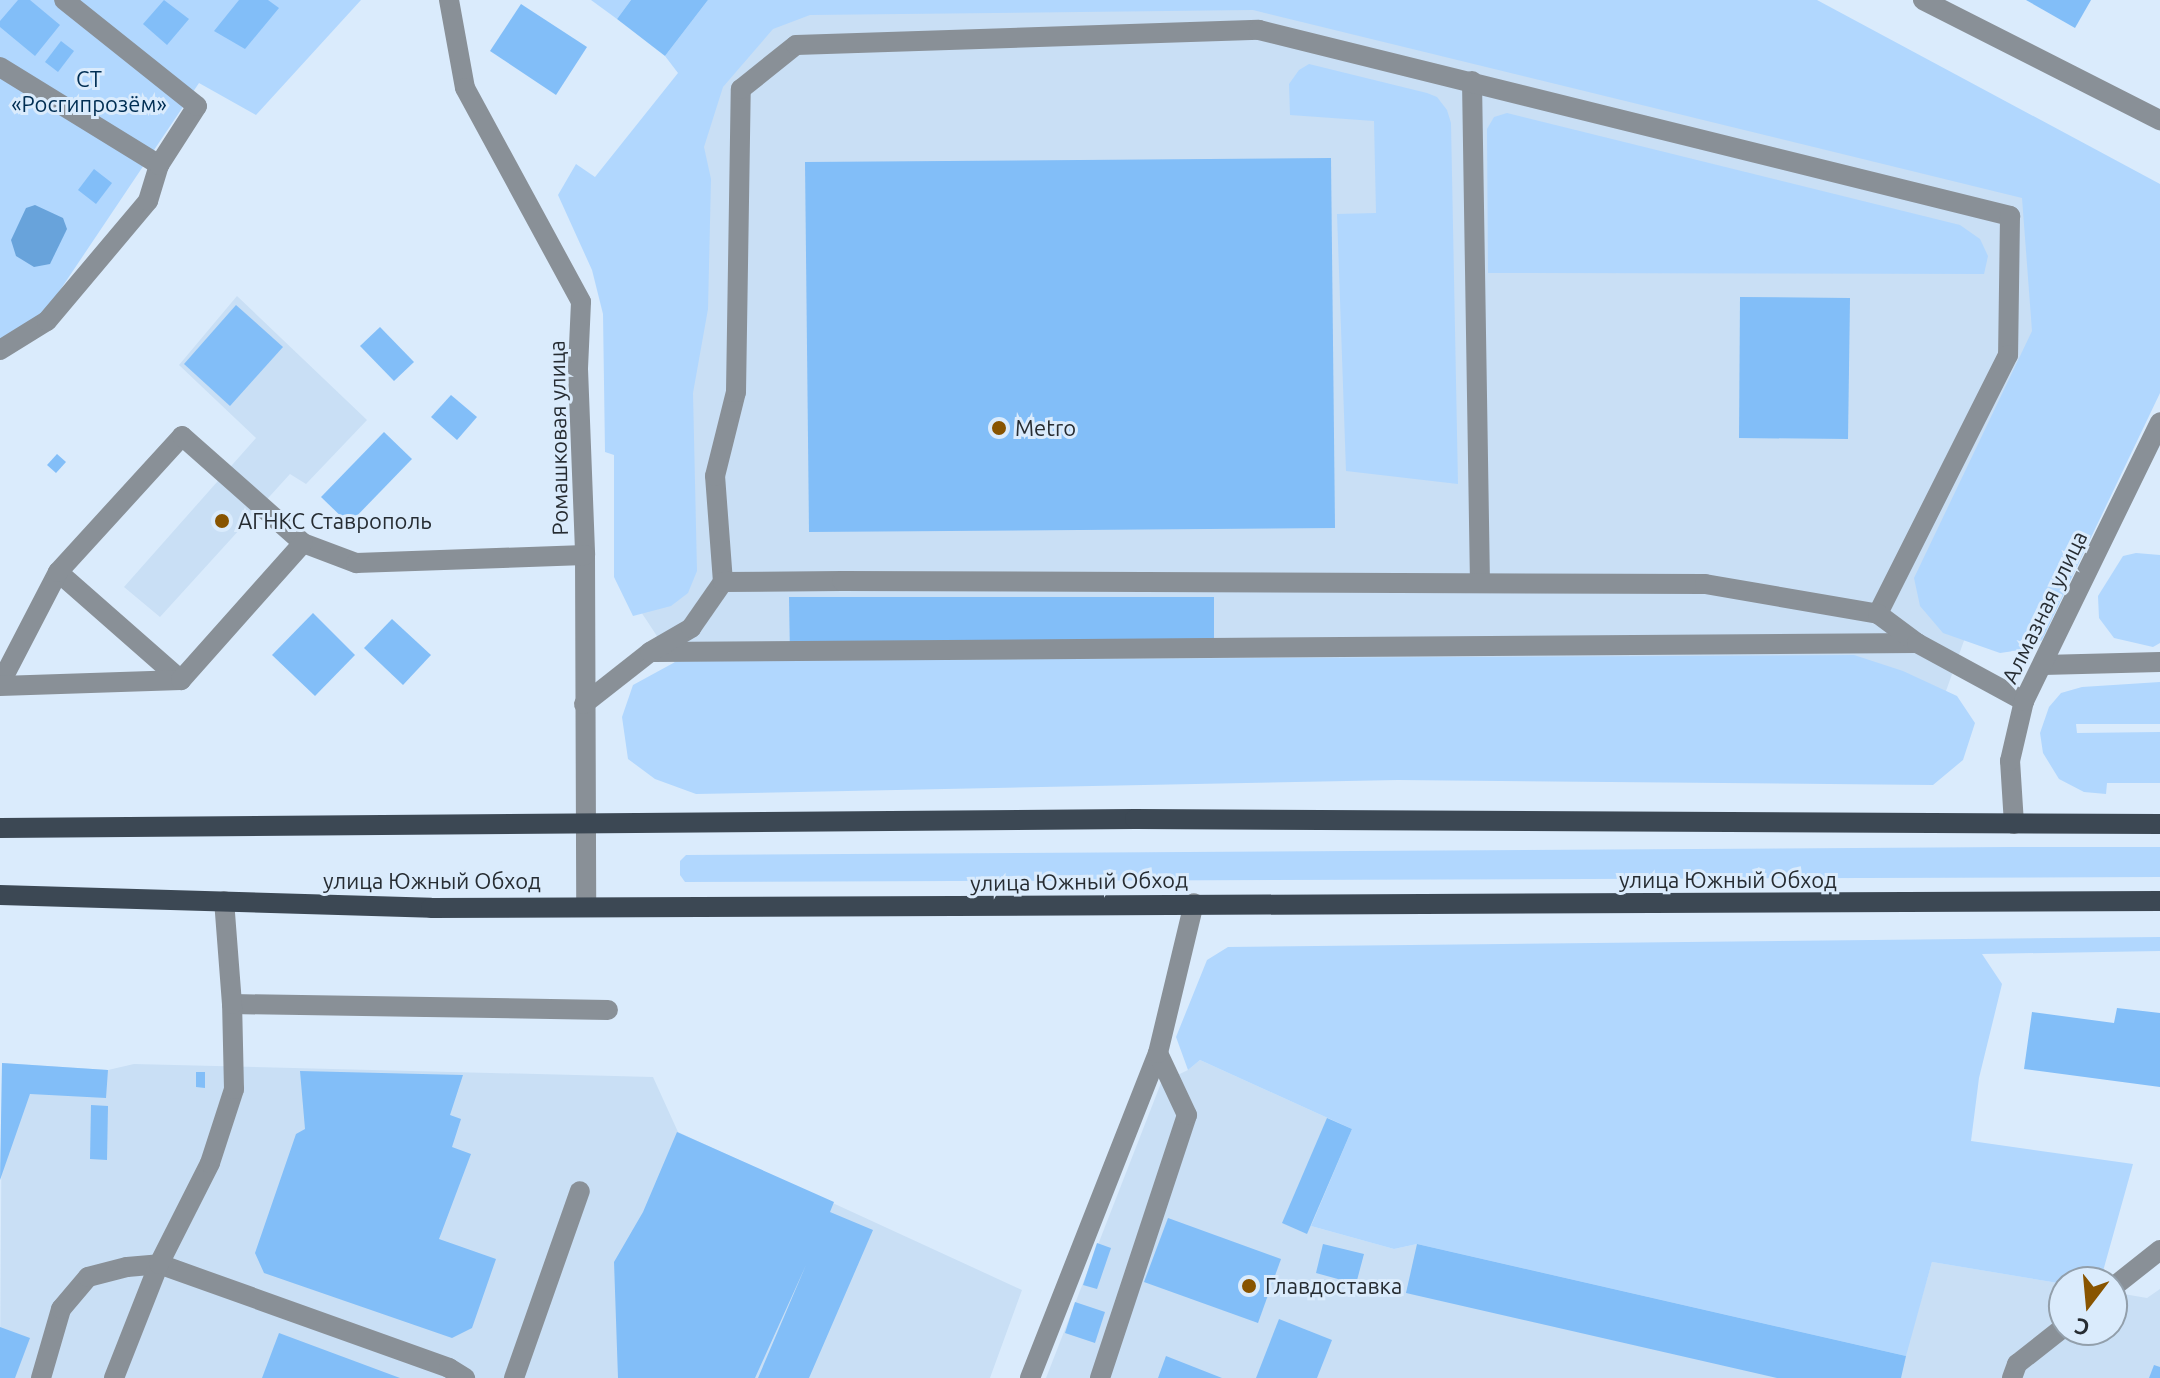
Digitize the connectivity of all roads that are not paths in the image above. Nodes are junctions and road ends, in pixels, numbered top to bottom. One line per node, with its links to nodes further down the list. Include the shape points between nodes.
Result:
1 (64, 0): 7 (street, via 197,106)
2 (449, 0): 11 (street, Ромашковая улица, via 465,88 581,302 578,369)
3 (1923, 0): 6 (street)
4 (0, 67): 7 (street)
5 (1472, 81): 13 (street, via 1259,30 796,45 741,89 736,392 715,476); 14 (street); 15 (street, via 2010,216 2008,355)
6 (2160, 120)
7 (159, 165): 8 (street, via 148,201 47,321)
8 (0, 350)
9 (2160, 422): 19 (street, Алмазная улица)
10 (303, 543): 11 (street, via 356,563); 12 (street, via 182,436); 20 (street)
11 (585, 555): 23 (street, Ромашковая улица)
12 (58, 572): 20 (street); 21 (street)
13 (723, 582): 14 (street); 17 (street, via 691,628)
14 (1480, 582): 15 (street, via 1705,584)
15 (1878, 614): 16 (street)
16 (1917, 643): 17 (street); 22 (street)
17 (650, 652): 23 (street)
18 (2160, 662): 19 (street)
19 (2043, 665): 22 (street, Алмазная улица)
20 (181, 680): 21 (street)
21 (0, 685)
22 (2024, 701): 25 (street, Алмазная улица, via 2010,761)
23 (584, 704): 24 (street, Ромашковая улица)
24 (584, 822): 25 (main road); 27 (main road); 32 (street, Ромашковая улица)
25 (2014, 824): 26 (main road)
26 (2160, 824)
27 (0, 828)
28 (0, 895): 29 (main road, улица Южный Обход)
29 (224, 901): 32 (main road, улица Южный Обход, via 431,908); 33 (street)
30 (2160, 901): 31 (main road, улица Южный Обход)
31 (1194, 903): 32 (main road, улица Южный Обход); 35 (street)
32 (586, 905)
33 (232, 1004): 34 (street); 38 (street, via 234,1089 210,1163)
34 (608, 1010)
35 (1158, 1053): 45 (street); 46 (street, via 1187,1115)
36 (580, 1191): 44 (street)
37 (2160, 1250): 39 (street)
38 (159, 1264): 41 (street, via 88,1277 61,1309); 42 (street); 43 (street)
39 (2128, 1275)
40 (2048, 1340): 47 (street, via 2017,1364)
41 (41, 1378)
42 (114, 1378)
43 (465, 1378)
44 (514, 1378)
45 (1030, 1378)
46 (1100, 1378)
47 (2012, 1378)

